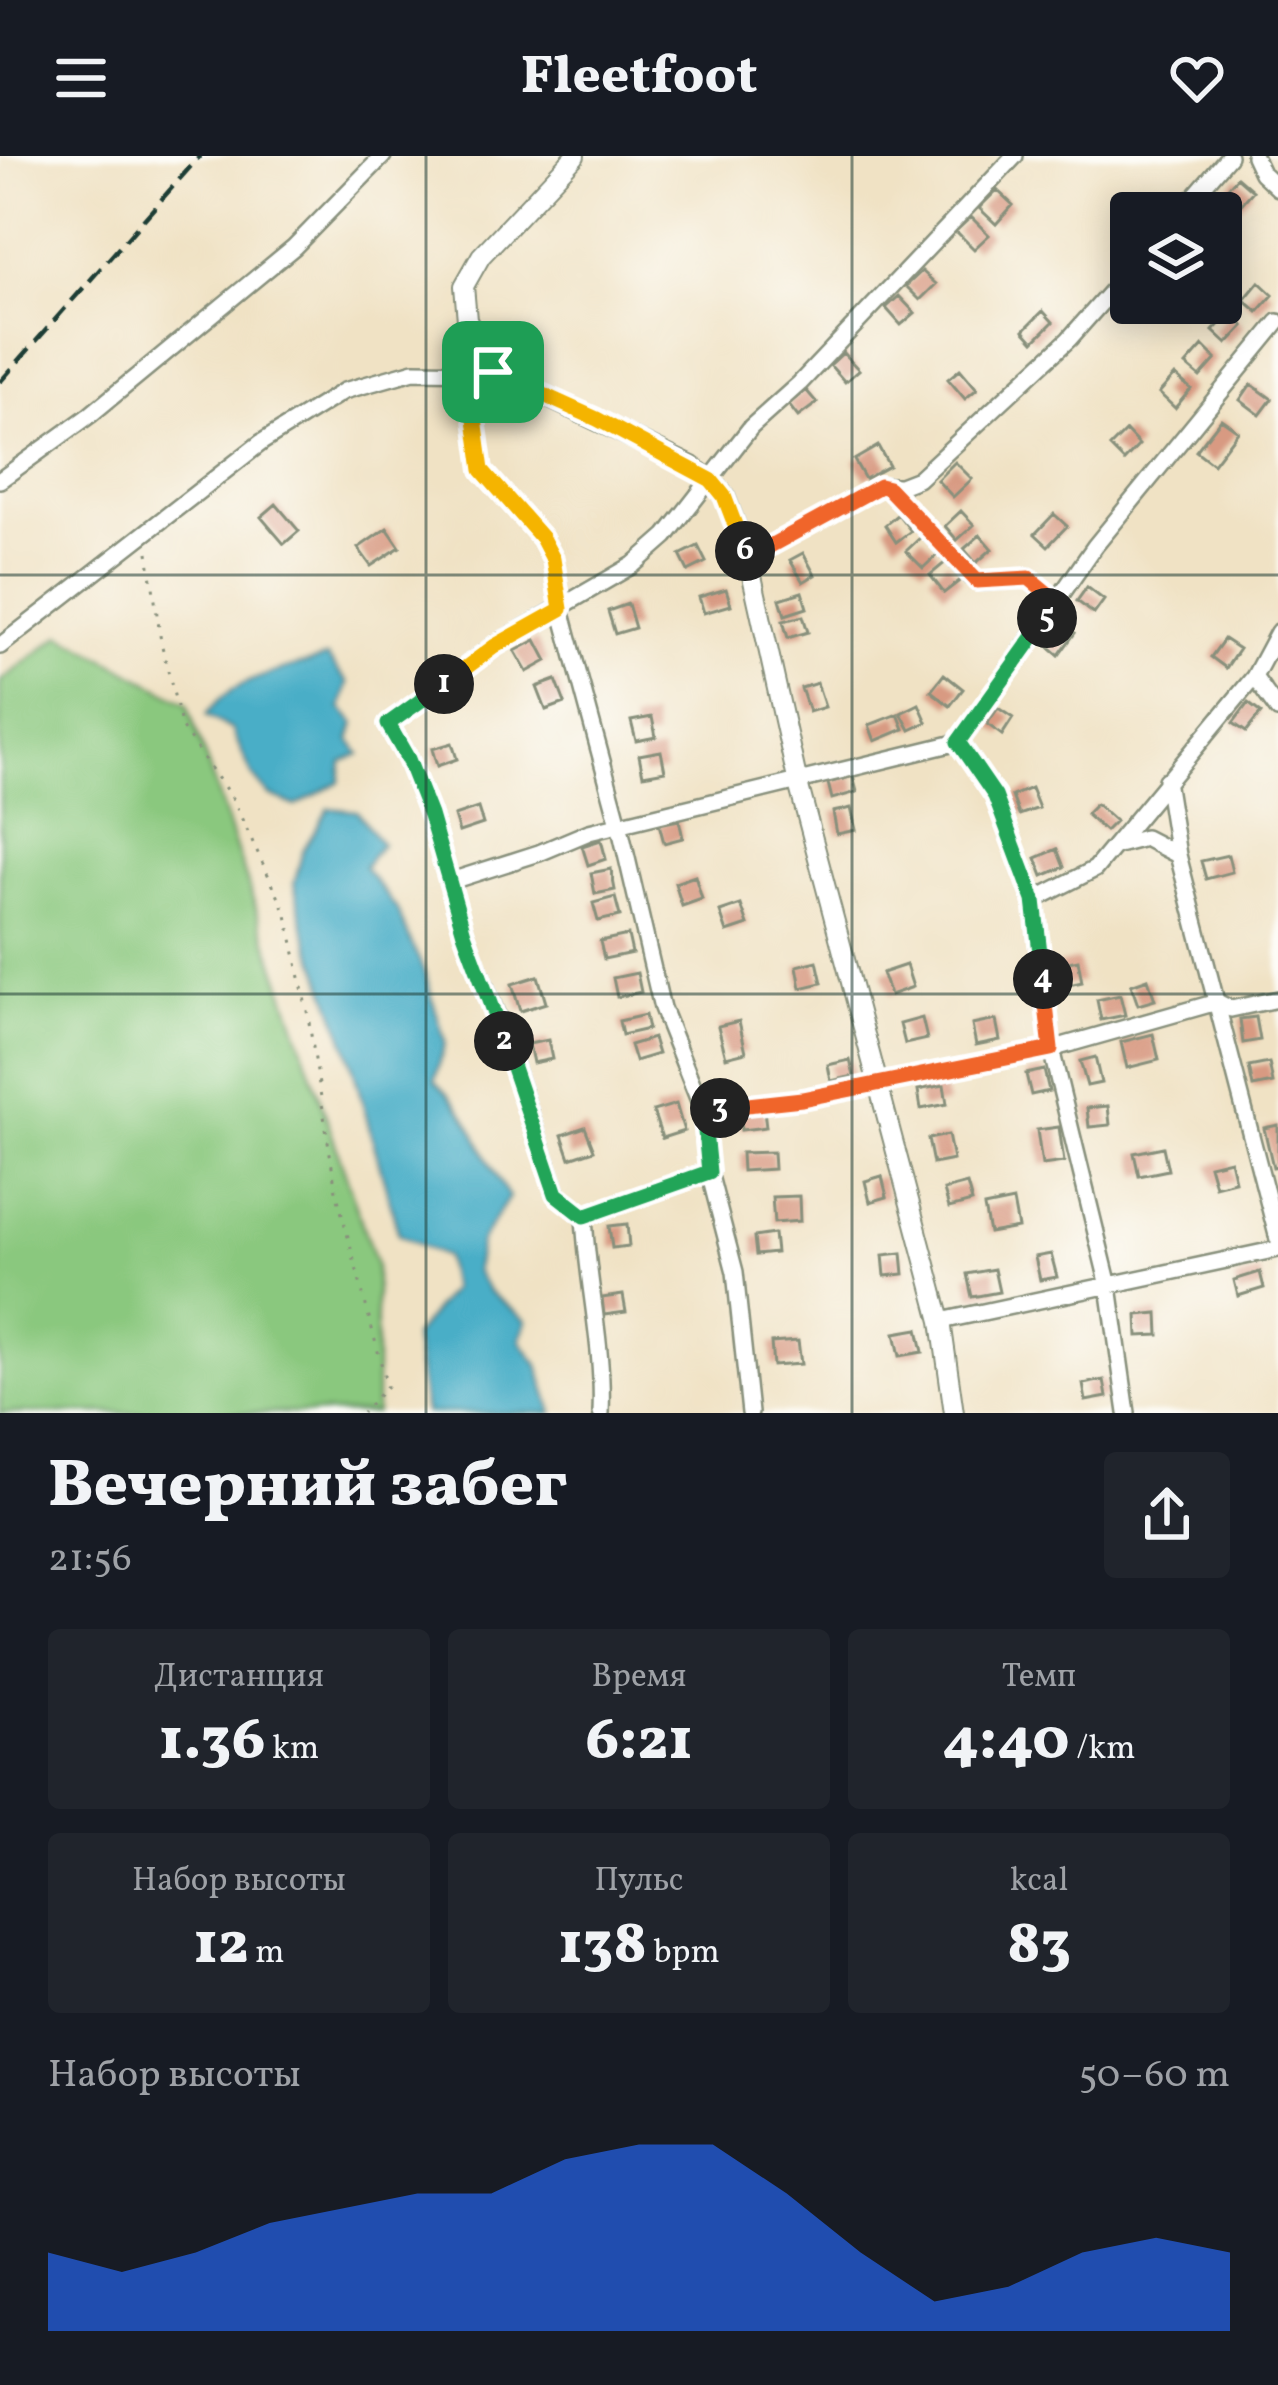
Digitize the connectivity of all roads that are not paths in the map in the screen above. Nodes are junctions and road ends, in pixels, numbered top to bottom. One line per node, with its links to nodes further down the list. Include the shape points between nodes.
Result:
1 (383, 156): 11 (street, via 294,247)
2 (575, 156): 10 (street, via 481,256 464,286 467,320)
3 (1015, 156): 12 (street, via 751,428)
4 (1229, 156): 7 (street)
5 (1254, 156): 6 (street)
6 (1278, 188)
7 (1198, 192)
8 (1110, 293): 13 (street, via 918,479)
9 (1278, 322): 15 (street, via 1095,546)
10 (493, 372): 12 (street); 16 (street, via 474,412 482,470 542,538); 18 (street, via 414,371 344,391 262,442)
11 (0, 480)
12 (711, 480): 14 (street); 16 (street, via 634,565)
13 (888, 488): 14 (street); 15 (street, via 977,581 1029,578)
14 (748, 558): 22 (street)
15 (1059, 603): 21 (street)
16 (561, 609): 24 (street); 27 (street, via 388,724)
17 (1278, 632): 19 (street)
18 (0, 646)
19 (1254, 677): 20 (street); 23 (street)
20 (1278, 710)
21 (958, 742): 22 (street); 28 (street, via 995,796)
22 (797, 779): 24 (street); 32 (street)
23 (1166, 780): 25 (street); 26 (street)
24 (619, 824): 27 (street); 33 (street, via 662,1008)
25 (1114, 846): 26 (street, via 1145,838); 28 (street, via 1095,869)
26 (1178, 855): 30 (street)
27 (451, 881): 35 (street, via 556,1194)
28 (1034, 900): 31 (street)
29 (1278, 999): 30 (street, via 1231,1010)
30 (1216, 1002): 31 (street); 36 (street)
31 (1051, 1049): 32 (street); 38 (street)
32 (880, 1082): 33 (street); 39 (street)
33 (703, 1111): 34 (street)
34 (709, 1172): 35 (street); 41 (street, via 735,1272)
35 (584, 1216): 40 (street)
36 (1278, 1239)
37 (1278, 1250): 38 (street)
38 (1109, 1286): 39 (street); 43 (street)
39 (941, 1321): 42 (street)
40 (601, 1413)
41 (750, 1413)
42 (954, 1413)
43 (1127, 1413)

